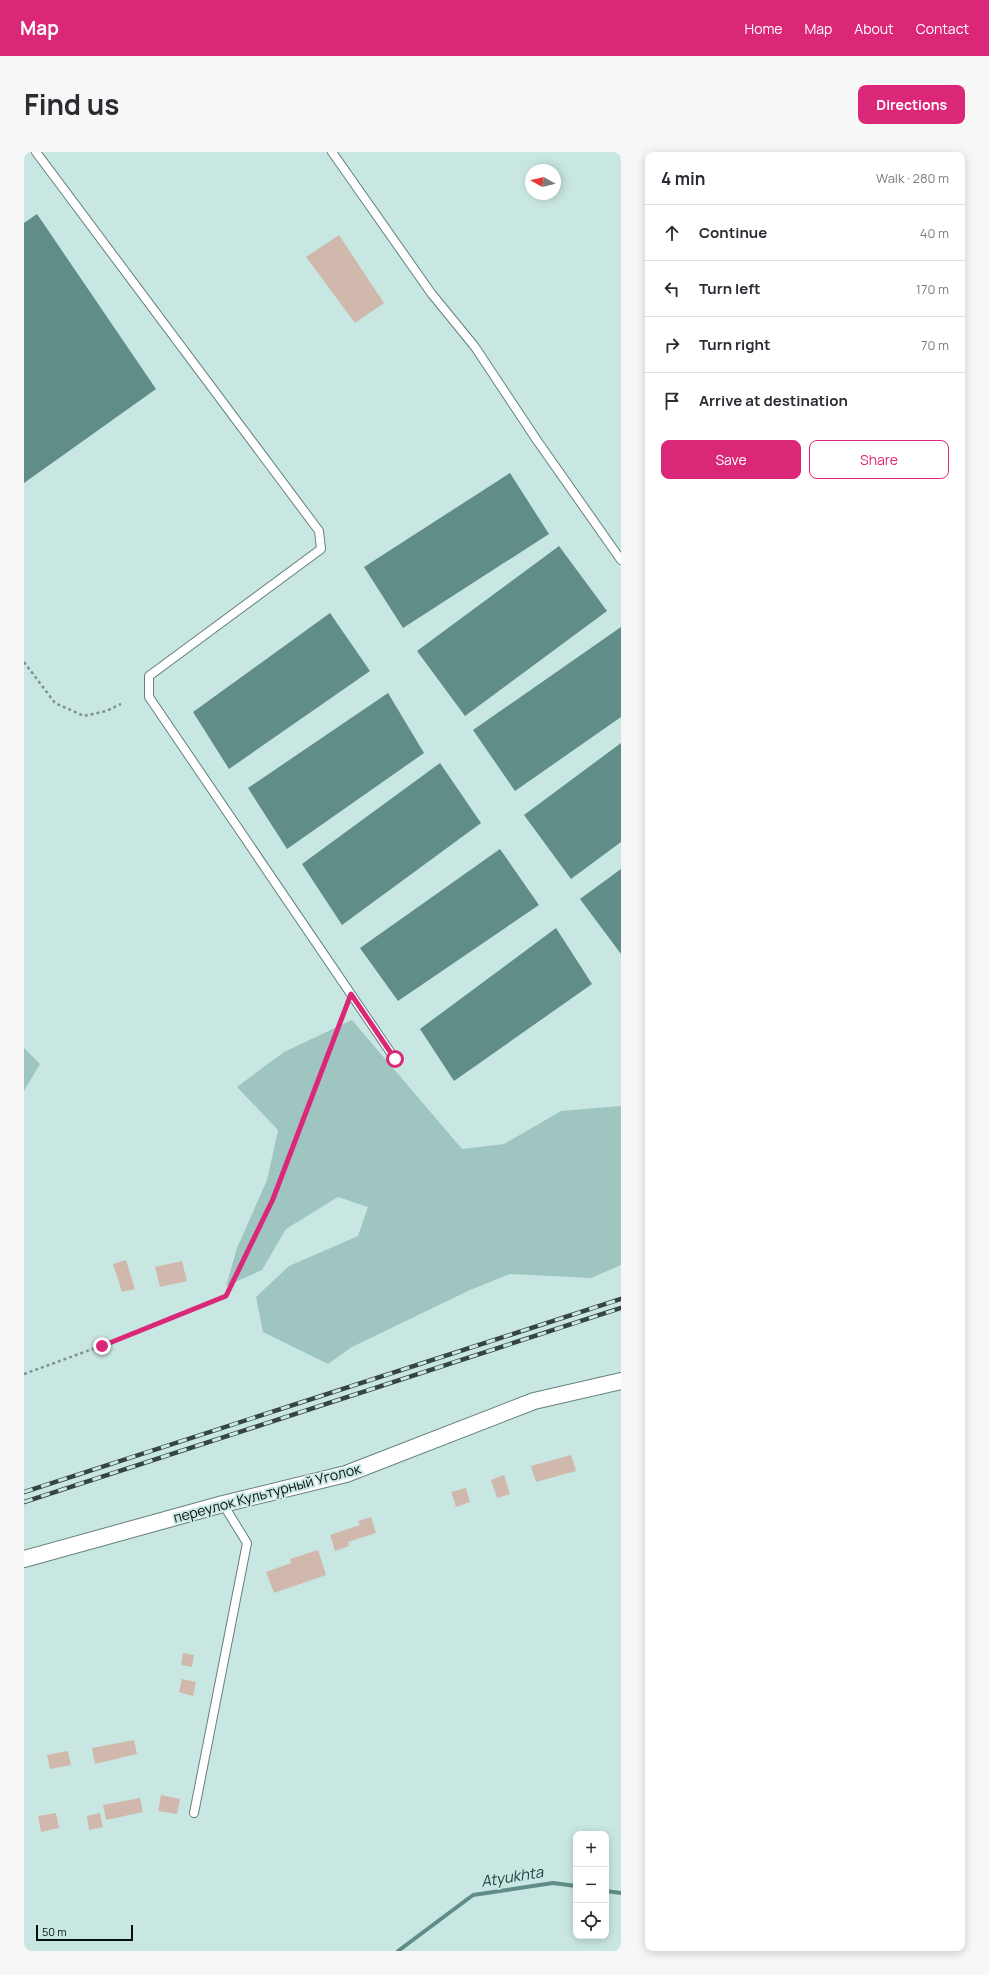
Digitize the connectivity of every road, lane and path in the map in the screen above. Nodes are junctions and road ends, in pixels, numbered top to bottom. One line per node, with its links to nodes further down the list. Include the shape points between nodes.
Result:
1 (36, 152): 6 (lane, via 319,531 321,549 149,676 149,697)
2 (332, 152): 3 (lane, via 430,293 475,347)
3 (621, 560)
4 (24, 662): 5 (path, via 55,703 84,716 106,712)
5 (121, 704)
6 (351, 994): 7 (lane); 8 (path, via 273,1199 226,1296)
7 (395, 1059)
8 (24, 1374)
9 (621, 1381): 10 (street, переулок Культурный Уголок, via 534,1401 346,1474)
10 (223, 1504): 11 (street, переулок Культурный Уголок); 12 (lane, via 247,1543)
11 (24, 1559)
12 (194, 1813)

